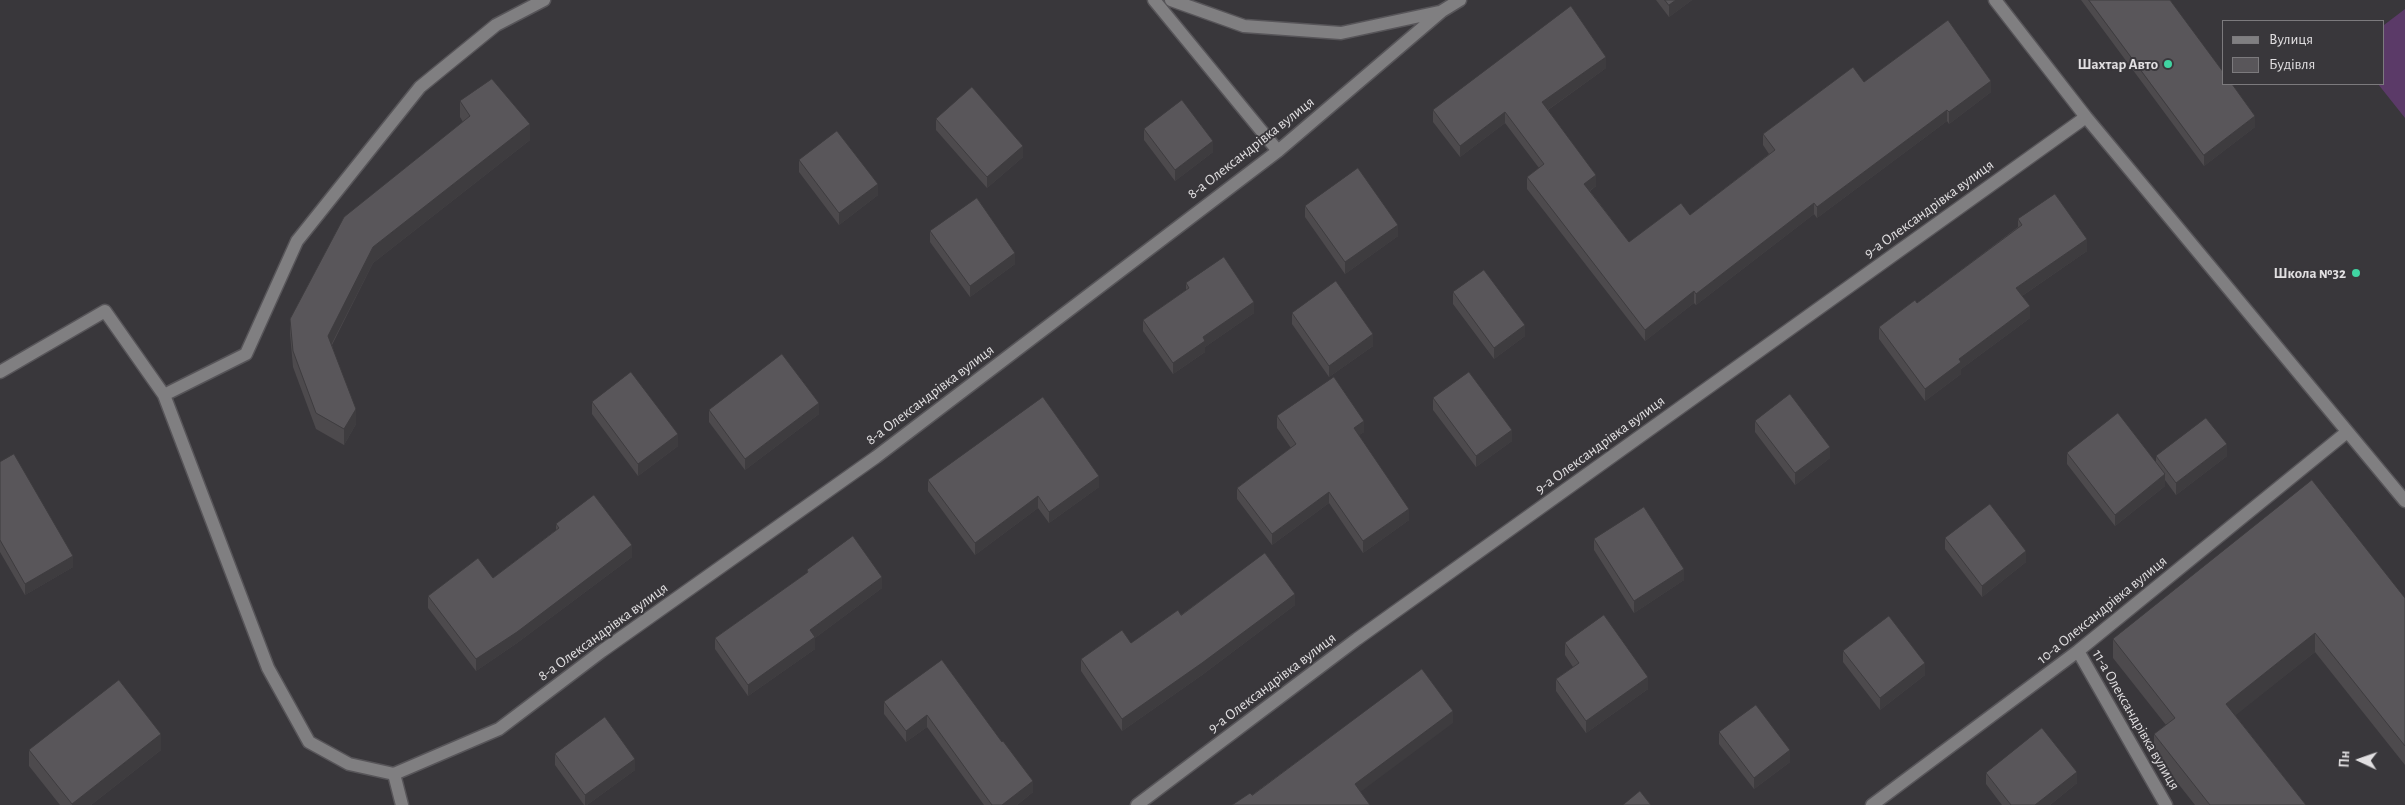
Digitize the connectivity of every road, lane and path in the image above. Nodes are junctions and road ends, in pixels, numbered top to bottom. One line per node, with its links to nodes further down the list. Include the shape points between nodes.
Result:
1 (544, 0): 10 (street, via 496,25 420,87 297,241 246,354)
2 (1154, 0): 8 (street)
3 (1171, 0): 6 (street, via 1244,26 1341,32)
4 (1460, 0): 6 (street, 8-а Олександрівка вулиця)
5 (1995, 0): 7 (street)
6 (1442, 11): 8 (street, 8-а Олександрівка вулиця)
7 (2086, 117): 11 (street); 16 (street, 9-а Олександрівка вулиця, via 1365,633)
8 (1278, 151): 14 (street, 8-а Олександрівка вулиця, via 876,457 602,651 499,730)
9 (0, 372): 10 (street, via 105,311)
10 (164, 396): 14 (street, via 268,668 309,742 349,764)
11 (2347, 432): 12 (street); 13 (street, 10-а Олександрівка вулиця)
12 (2405, 501)
13 (2078, 651): 17 (street, 10-а Олександрівка вулиця); 18 (street, 11-а Олександрівка вулиця)
14 (394, 774): 15 (street)
15 (402, 805)
16 (1136, 805)
17 (1872, 805)
18 (2166, 805)

